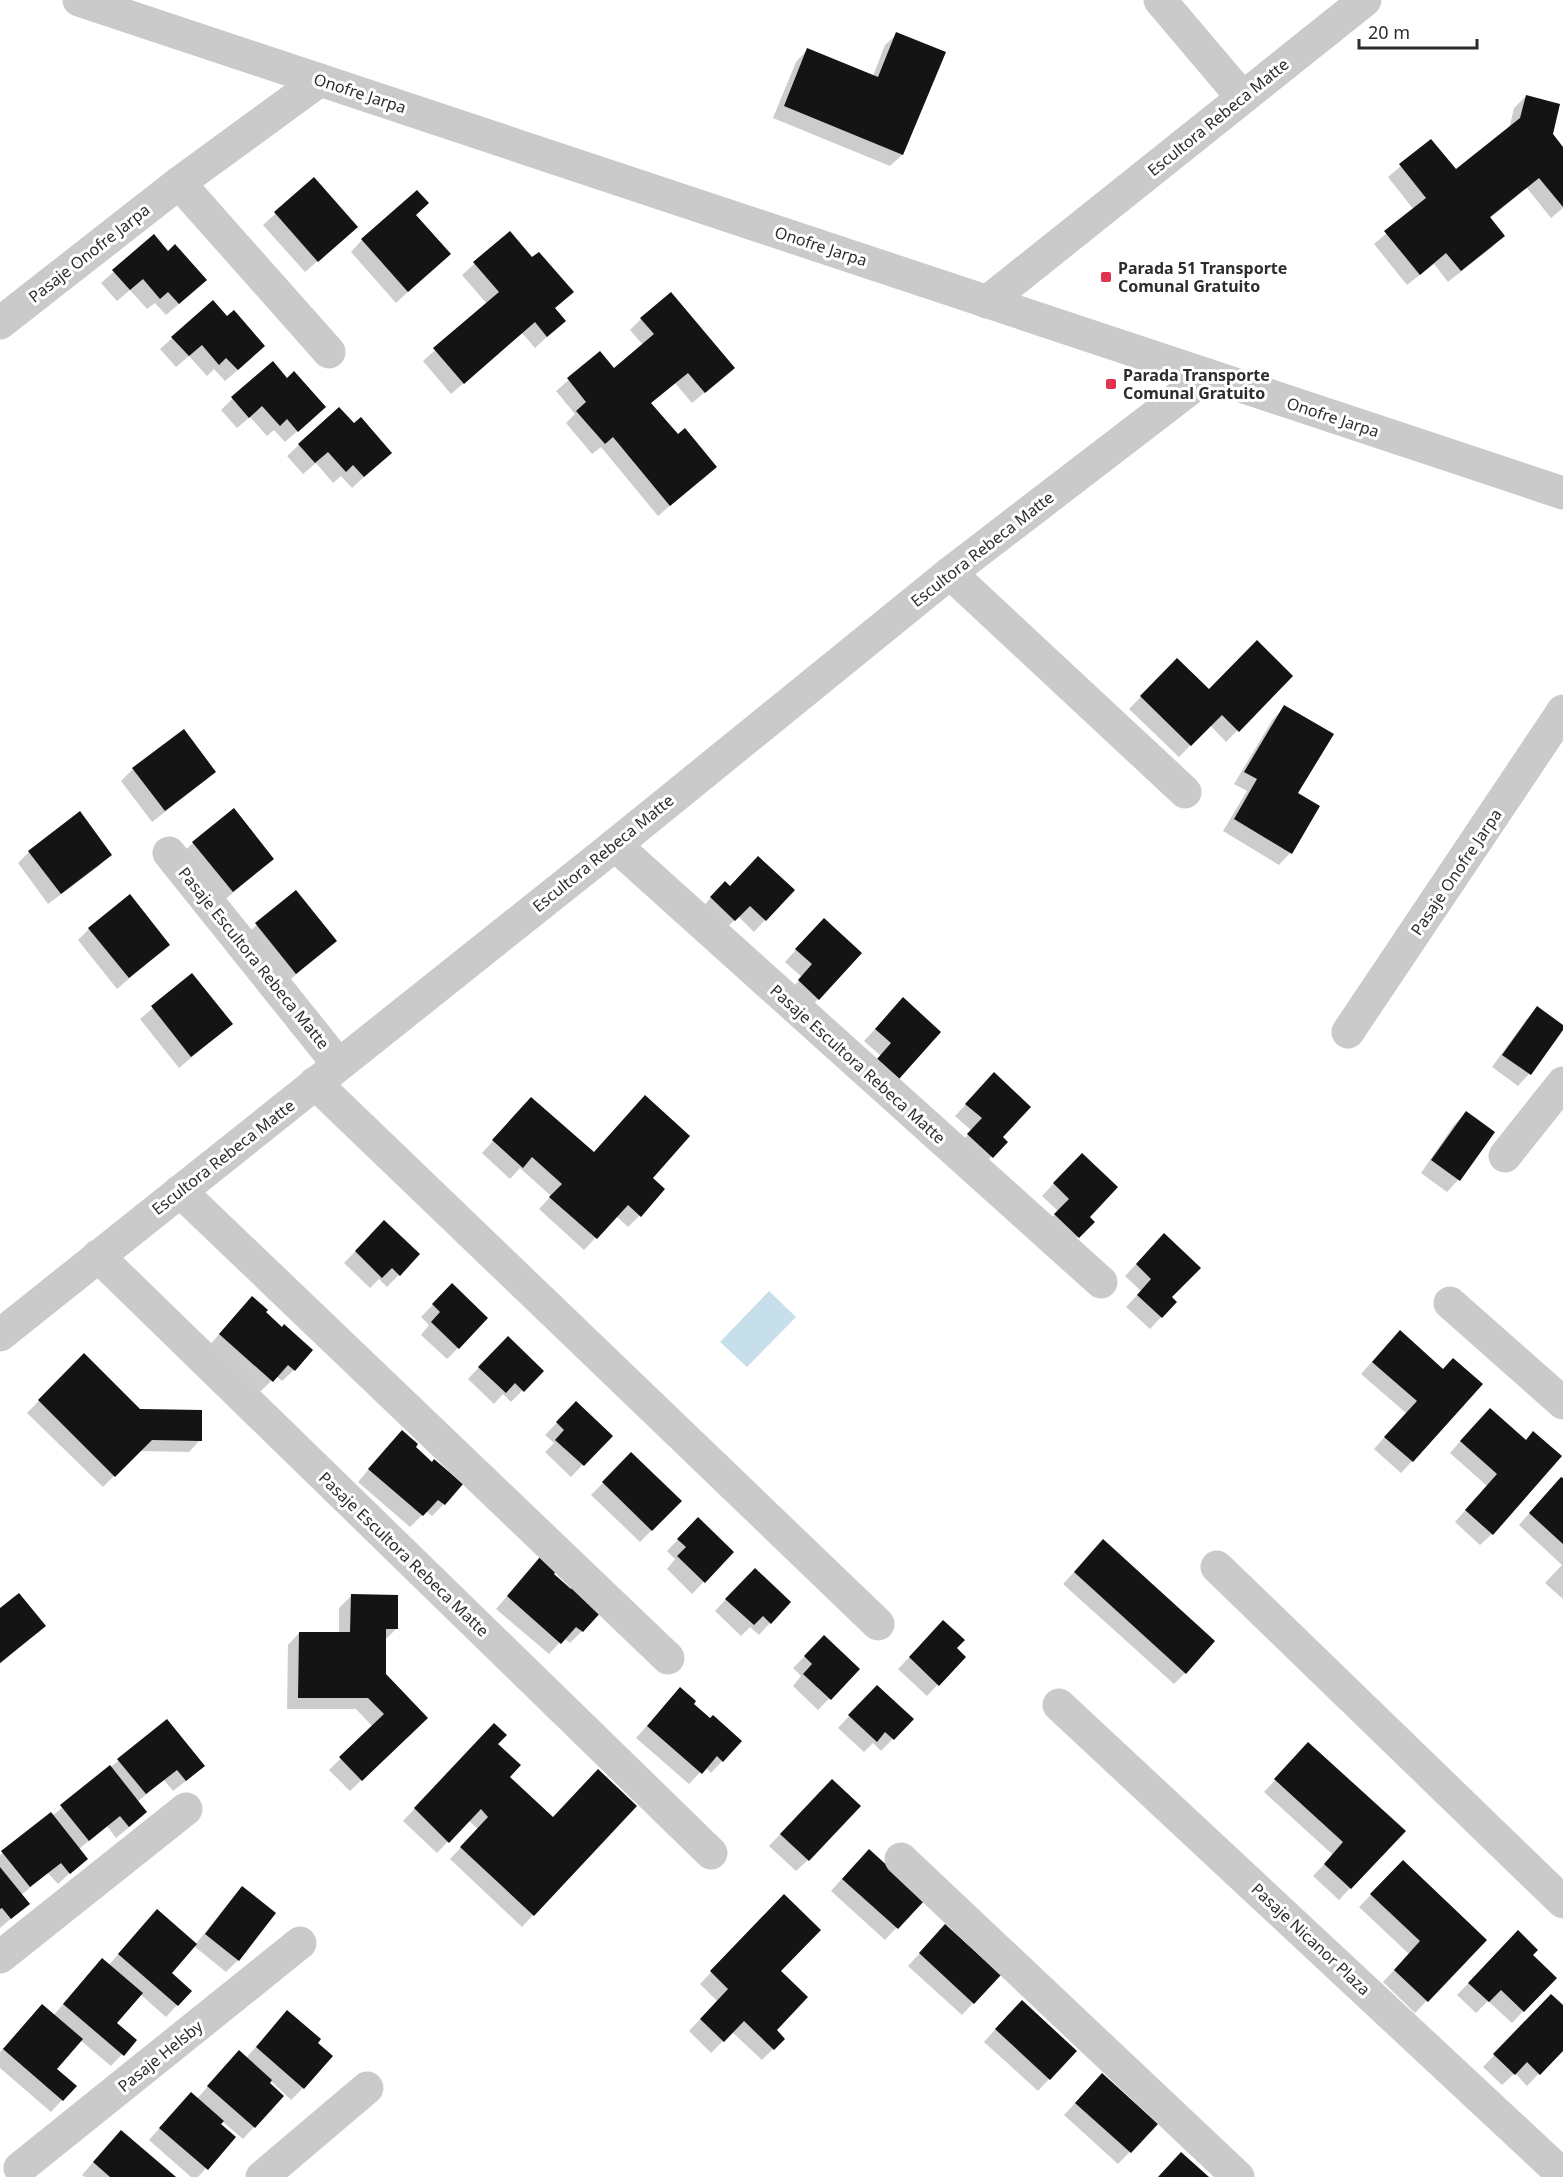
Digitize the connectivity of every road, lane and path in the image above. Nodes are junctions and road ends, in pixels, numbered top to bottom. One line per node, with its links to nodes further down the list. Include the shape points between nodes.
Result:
1 (79, 0): 4 (street, Onofre Jarpa)
2 (1161, 0): 5 (street)
3 (1365, 0): 5 (street, Escultora Rebeca Matte)
4 (320, 80): 6 (street, Pasaje Onofre Jarpa); 7 (street, Onofre Jarpa)
5 (1242, 97): 7 (street, Escultora Rebeca Matte)
6 (179, 183): 8 (street, Pasaje Onofre Jarpa); 9 (street)
7 (987, 302): 10 (street, Onofre Jarpa)
8 (0, 323)
9 (329, 352)
10 (1208, 375): 11 (street, Onofre Jarpa); 12 (street, Escultora Rebeca Matte)
11 (1563, 493)
12 (950, 573): 14 (street); 15 (street, Escultora Rebeca Matte)
13 (1563, 711): 17 (street, Pasaje Onofre Jarpa)
14 (1185, 792)
15 (615, 845): 18 (street, Escultora Rebeca Matte); 23 (street, Pasaje Escultora Rebeca Matte)
16 (169, 853): 18 (street, Pasaje Escultora Rebeca Matte)
17 (1348, 1032)
18 (327, 1073): 21 (street, Escultora Rebeca Matte); 28 (street, Pasaje Escultora Rebeca Matte)
19 (1563, 1083): 20 (street)
20 (1505, 1156)
21 (180, 1191): 22 (street, Escultora Rebeca Matte); 29 (street)
22 (98, 1256): 25 (street, Escultora Rebeca Matte); 32 (street, Pasaje Escultora Rebeca Matte)
23 (1101, 1282)
24 (1450, 1303): 26 (street)
25 (0, 1335)
26 (1563, 1403)
27 (1217, 1567): 34 (street)
28 (878, 1624)
29 (668, 1658)
30 (1059, 1705): 39 (street, Pasaje Nicanor Plaza)
31 (186, 1809): 36 (street)
32 (711, 1853)
33 (901, 1858): 41 (street)
34 (1563, 1902)
35 (300, 1943): 38 (street, Pasaje Helsby)
36 (0, 1957)
37 (367, 2088): 40 (street)
38 (16, 2165)
39 (1563, 2175)
40 (262, 2177)
41 (1238, 2177)

